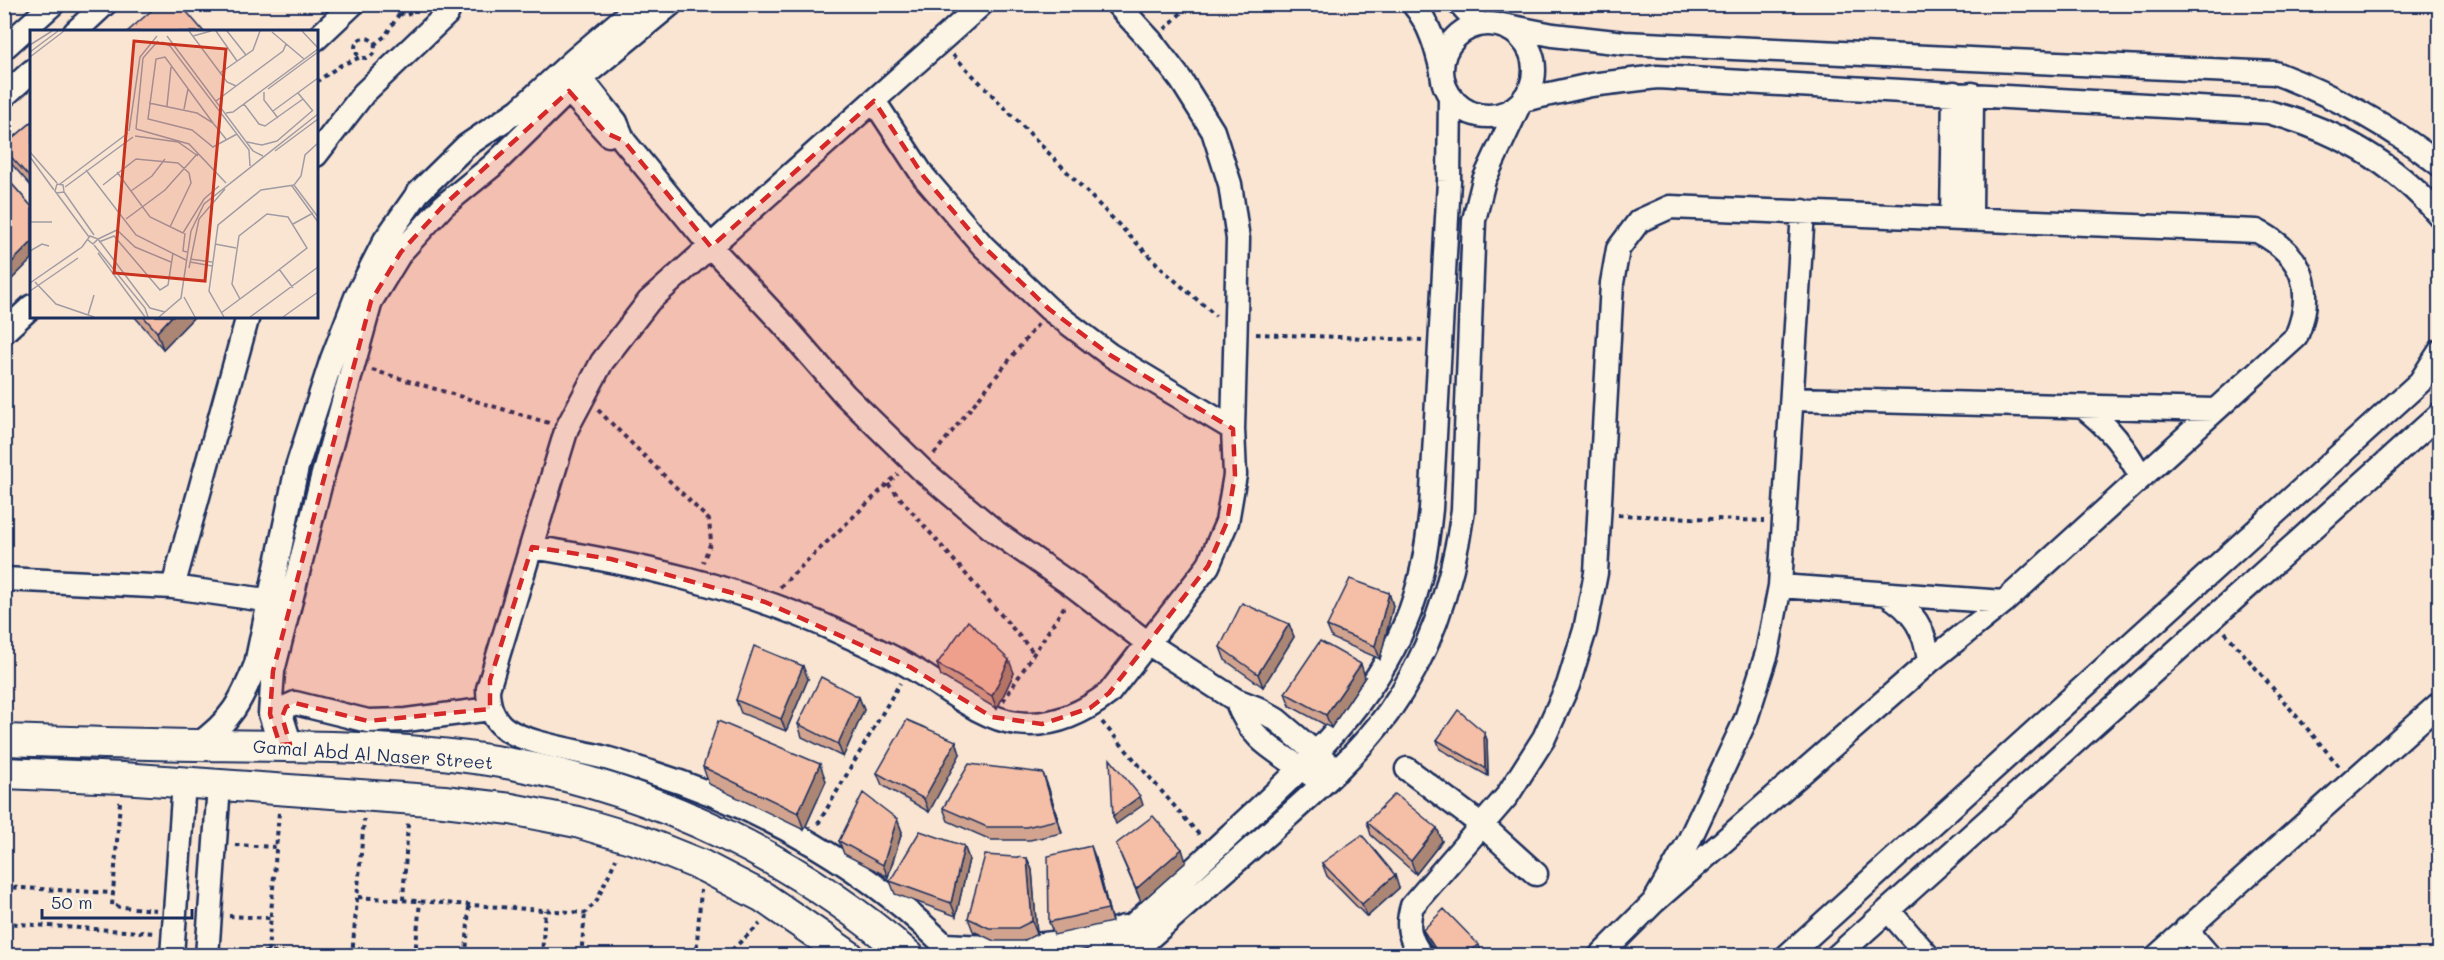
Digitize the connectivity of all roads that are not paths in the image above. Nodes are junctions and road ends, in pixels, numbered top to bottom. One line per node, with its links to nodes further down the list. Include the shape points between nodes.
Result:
1 (53, 4): 15 (street)
2 (105, 4): 13 (street)
3 (353, 4): 14 (street)
4 (640, 4): 18 (street)
5 (671, 4): 18 (street)
6 (982, 4): 22 (street)
7 (1117, 4): 38 (street, via 1181,80 1213,131 1230,184 1238,239)
8 (1413, 4): 16 (street, via 1434,41)
9 (1460, 4): 11 (street)
10 (448, 8): 24 (street, via 364,93)
11 (1479, 24): 12 (street); 16 (street, via 1452,41 1444,55)
12 (1502, 25): 23 (street, via 1518,34 1529,48 1534,66 1532,84); 25 (street, via 1624,44 2275,73 2349,104)
13 (77, 30)
14 (318, 37)
15 (4, 48)
16 (1442, 71): 21 (street)
17 (30, 73): 20 (street)
18 (564, 88): 29 (street, via 606,134 624,141); 39 (street, via 519,110 466,146 418,192 385,240 356,297); 41 (street, via 492,166 444,205 401,252 371,301)
19 (1963, 94): 23 (street, via 1657,77 1591,85); 27 (street, via 2268,112 2302,121 2367,152 2396,173); 28 (street)
20 (4, 96)
21 (1450, 96): 23 (street, via 1470,113 1483,116 1497,116); 57 (street, via 1441,340 1427,548 1406,624 1388,659 1363,697)
22 (874, 101): 29 (street); 38 (street, via 924,177 983,246 1049,309 1110,355)
23 (1521, 102): 60 (street, via 1484,180 1474,220 1463,510 1447,592 1433,631 1389,712)
24 (318, 152)
25 (2439, 165)
26 (1803, 211): 28 (street); 34 (street); 63 (street, via 1671,207 1639,221 1618,249 1612,283 1596,573 1587,618 1568,685 1544,738)
27 (2439, 216)
28 (1962, 218): 36 (street, via 2257,231 2276,241 2292,256 2302,274 2305,317 2296,337)
29 (711, 248): 42 (street, via 649,301 582,395 567,428); 49 (street, via 845,395 917,466 997,533)
30 (30, 308): 32 (street)
31 (247, 318): 45 (street)
32 (4, 332)
33 (2439, 351): 64 (street, via 2420,382)
34 (1792, 399): 35 (street); 44 (street)
35 (2084, 407): 36 (street); 40 (street, via 2111,431)
36 (2214, 410): 40 (street)
37 (2439, 414): 65 (street)
38 (1233, 429): 49 (street, via 1235,475 1227,522 1208,566)
39 (297, 468): 41 (street); 47 (street)
40 (2141, 477): 48 (street)
41 (322, 478): 51 (street)
42 (532, 547): 49 (street, via 611,559 765,602 838,631 910,667 992,717 1016,723 1042,724 1090,708 1109,693); 53 (street, via 490,680)
43 (4, 579): 45 (street)
44 (1780, 586): 46 (street); 67 (street, via 1767,653 1746,719 1688,843)
45 (173, 587): 47 (street)
46 (1884, 594): 48 (street); 50 (street, via 1899,602 1917,621 1928,645)
47 (270, 598): 51 (street)
48 (2004, 602): 50 (street)
49 (1149, 644): 57 (street, via 1236,700 1290,729)
50 (1929, 662): 67 (street)
51 (264, 668): 55 (street, via 270,714); 56 (street, via 233,713)
52 (2439, 702): 70 (street)
53 (490, 709): 55 (street, via 368,721 295,703 286,707 282,717); 72 (street, via 508,730 652,772 747,809 858,873)
54 (4, 740): 56 (main road, Gamal Abd Al Naser Street)
55 (285, 744): 56 (main road, Gamal Abd Al Naser Street); 75 (main road, Gamal Abd Al Naser Street, via 449,755 511,764 632,795 691,818 802,876)
56 (197, 745)
57 (1309, 761): 60 (street); 69 (street)
58 (1407, 769): 63 (street)
59 (4, 773): 61 (main road)
60 (1331, 777): 77 (street)
61 (184, 782): 62 (main road); 71 (street)
62 (219, 785): 73 (street); 74 (main road, via 511,808 577,822 641,841 703,866 763,897)
63 (1483, 826): 66 (street); 78 (street, via 1412,906 1409,931 1412,944)
64 (1929, 827): 65 (street); 80 (street)
65 (1951, 853): 68 (street)
66 (1536, 874)
67 (1653, 902): 79 (street)
68 (1888, 910): 81 (street); 82 (street)
69 (1137, 923): 72 (street, via 1077,941); 76 (street)
70 (2187, 929): 83 (street); 84 (street)
71 (173, 945)
72 (950, 950)
73 (208, 952)
74 (849, 956)
75 (909, 956)
76 (1096, 956)
77 (1129, 956)
78 (1422, 956)
79 (1600, 956)
80 (1787, 956)
81 (1837, 956)
82 (1929, 956)
83 (2157, 956)
84 (2209, 956)

